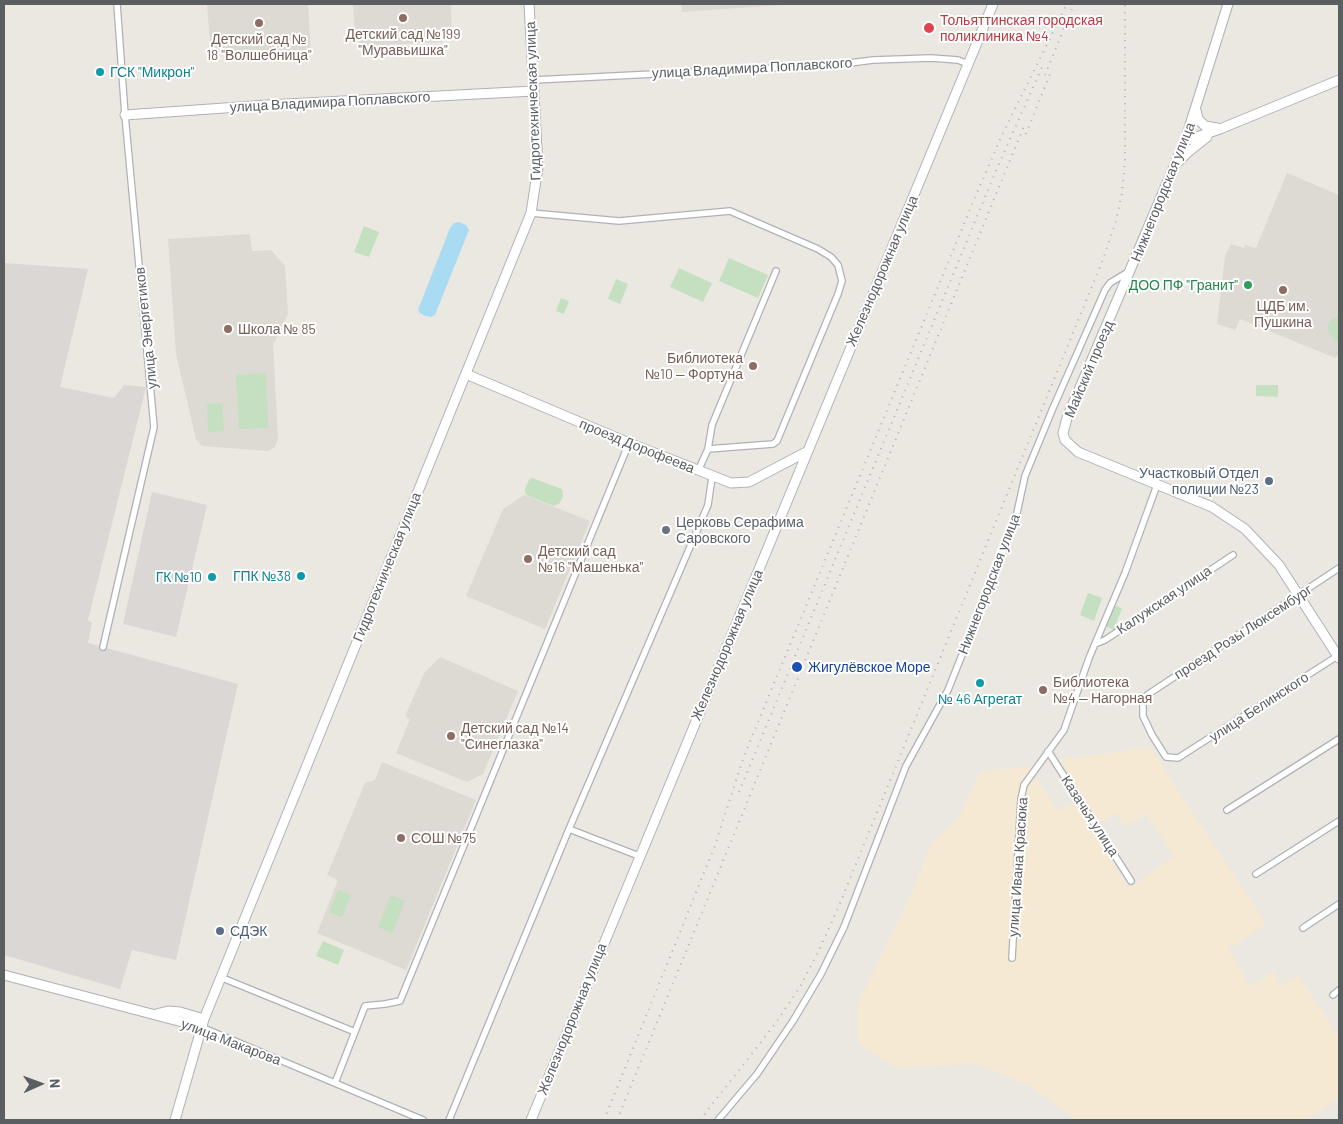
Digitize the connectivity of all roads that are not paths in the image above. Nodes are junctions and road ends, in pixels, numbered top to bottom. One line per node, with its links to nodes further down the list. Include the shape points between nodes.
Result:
1 (117, 4): 10 (street, улица Энергетиков)
2 (530, 4): 6 (main road, Гидротехническая улица)
3 (993, 4): 5 (main road, Железнодорожная улица)
4 (1228, 4): 9 (main road, Нижнегородская улица)
5 (968, 64): 6 (street, улица Владимира Поплавского, via 931,58 882,59); 20 (main road, Железнодорожная улица)
6 (534, 80): 8 (main road, Гидротехническая улица)
7 (1339, 80): 11 (main road)
8 (534, 91): 10 (main road, улица Владимира Поплавского); 14 (main road, Гидротехническая улица, via 538,167)
9 (1196, 109): 11 (main road, via 1204,126); 12 (main road, Нижнегородская улица)
10 (125, 115): 28 (street, улица Энергетиков, via 154,427)
11 (1220, 129): 12 (main road); 13 (main road, via 1186,153)
12 (1185, 141): 13 (main road, Нижнегородская улица)
13 (1175, 167): 16 (main road, Нижнегородская улица)
14 (531, 213): 17 (main road, Гидротехническая улица); 19 (street, via 619,221 730,211 832,257 842,281 777,441 773,444)
15 (776, 271): 19 (street, via 712,425)
16 (1130, 271): 23 (main road, Майский проезд, via 1063,433 1065,440 1078,452); 53 (street, Нижнегородская улица, via 1110,283 1105,290 1057,399 1025,476 1015,522 948,690 906,766 844,927 794,1021 757,1074)
17 (466, 374): 18 (main road, проезд Дорофеева); 43 (main road, Гидротехническая улица)
18 (629, 443): 21 (main road, проезд Дорофеева); 47 (street, via 400,1001 365,1006)
19 (708, 449): 21 (street)
20 (808, 450): 22 (main road, проезд Дорофеева, via 749,482 731,483); 36 (main road, Железнодорожная улица)
21 (698, 471): 22 (main road, проезд Дорофеева)
22 (712, 477): 35 (street, via 708,506)
23 (1157, 485): 26 (main road, Майский проезд, via 1212,507 1245,529 1280,565); 27 (street, улица Ивана Красюка)
24 (1233, 555): 27 (street, Калужская улица)
25 (1339, 568): 26 (street, проезд Розы Люксембург)
26 (1299, 595): 29 (main road, Майский проезд); 32 (street, проезд Розы Люксембург, via 1147,695 1143,716 1152,735 1166,757)
27 (1095, 644): 31 (street, улица Ивана Красюка, via 1064,730)
28 (103, 647)
29 (1339, 656): 32 (street, улица Белинского)
30 (1339, 739): 33 (street)
31 (1048, 752): 38 (street, Казачья улица); 41 (street, улица Ивана Красюка, via 1024,786 1021,798)
32 (1178, 758)
33 (1227, 810)
34 (1339, 820): 37 (street)
35 (568, 828): 36 (street); 51 (street)
36 (639, 856): 52 (main road, Железнодорожная улица)
37 (1256, 874)
38 (1132, 881)
39 (1339, 904): 40 (street)
40 (1303, 928)
41 (1012, 958)
42 (4, 975): 46 (main road, via 154,1014 180,1012)
43 (220, 977): 46 (main road, Гидротехническая улица); 47 (street)
44 (1339, 990): 45 (street)
45 (1333, 995)
46 (202, 1023): 48 (street, улица Макарова, via 213,1032); 49 (main road, Гидротехническая улица)
47 (355, 1032): 48 (street)
48 (335, 1084): 50 (street, улица Макарова)
49 (175, 1120)
50 (423, 1120)
51 (449, 1120)
52 (531, 1120)
53 (718, 1120)

